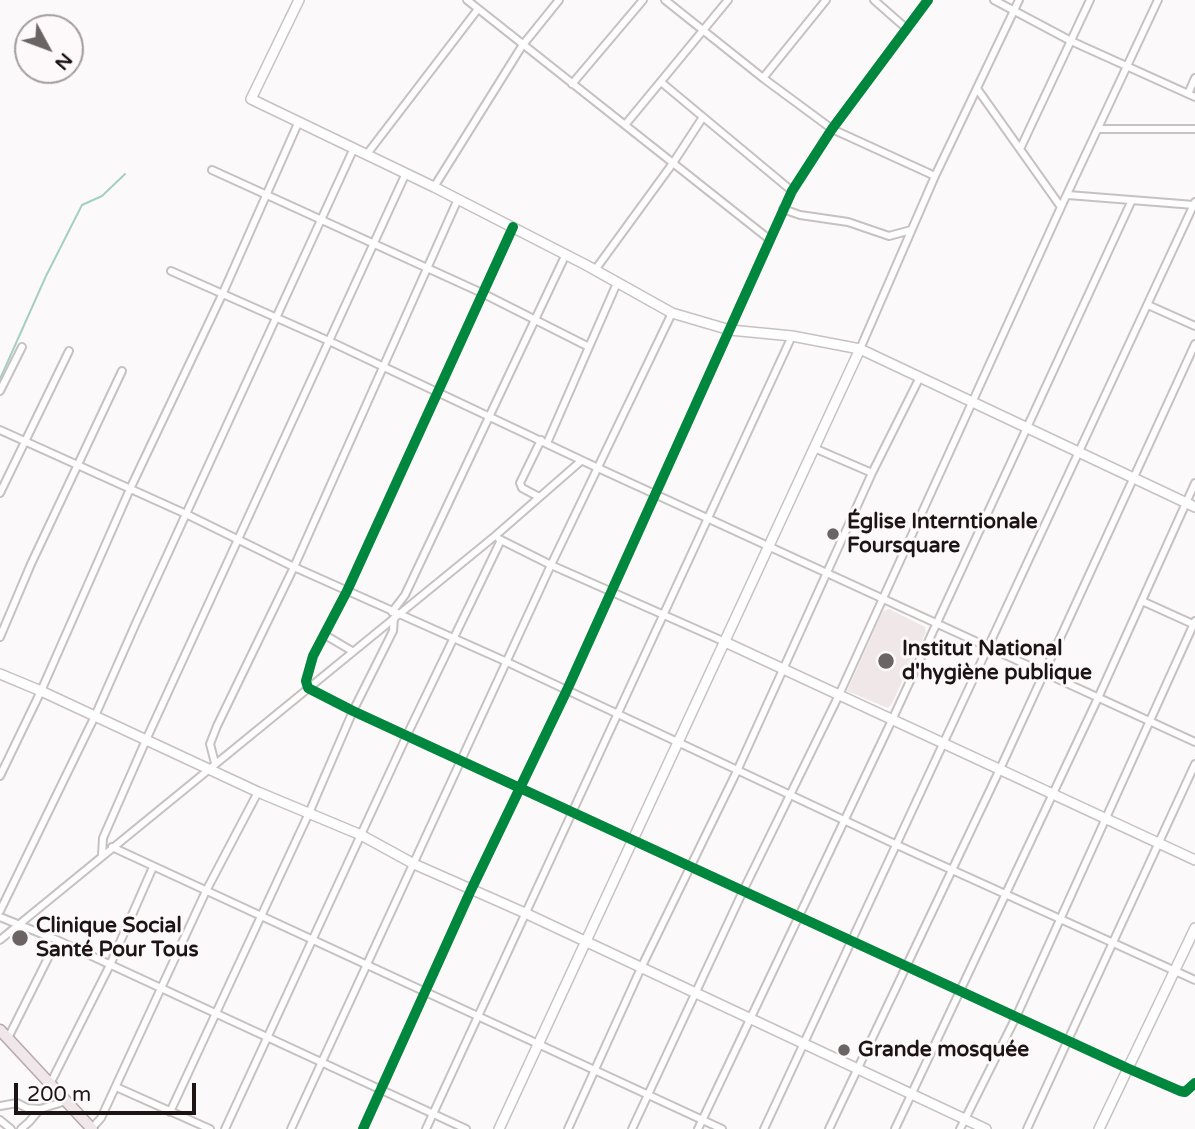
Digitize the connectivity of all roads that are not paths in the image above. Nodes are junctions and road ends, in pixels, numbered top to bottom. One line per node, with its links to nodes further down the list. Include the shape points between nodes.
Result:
1 (299, 0): 27 (street, via 250,99)
2 (559, 0): 18 (street)
3 (643, 0): 23 (street)
4 (665, 0): 16 (street)
5 (727, 0): 16 (street)
6 (825, 0): 20 (street)
7 (874, 0): 15 (street)
8 (928, 0): 15 (street)
9 (994, 0): 14 (street)
10 (1019, 0): 14 (street)
11 (1090, 0): 17 (street)
12 (1158, 0): 19 (street)
13 (473, 3): 18 (street); 34 (street)
14 (1013, 12): 17 (street); 24 (street)
15 (907, 29): 29 (street)
16 (703, 30): 20 (street); 22 (street)
17 (1071, 41): 19 (street); 32 (street)
18 (522, 46): 23 (street); 39 (street)
19 (1127, 65): 25 (street); 30 (street)
20 (763, 78): 29 (street)
21 (1195, 78): 25 (street)
22 (661, 82): 26 (street); 28 (street)
23 (572, 84): 28 (street)
24 (978, 90): 32 (street); 38 (street)
25 (1191, 95)
26 (703, 117): 35 (street); 40 (street)
27 (299, 121): 33 (street); 41 (street)
28 (625, 125): 35 (street)
29 (832, 129): 38 (street); 40 (street)
30 (1099, 129): 31 (street); 42 (street)
31 (1195, 129)
32 (1021, 147): 46 (street)
33 (354, 148): 34 (street); 48 (street)
34 (367, 154): 37 (street)
35 (673, 163): 51 (street); 55 (street)
36 (212, 170): 41 (street)
37 (406, 173): 39 (street); 52 (street)
38 (935, 176): 50 (street)
39 (434, 187): 43 (street)
40 (792, 191): 47 (street)
41 (267, 195): 48 (street); 59 (street)
42 (1068, 195): 44 (street); 46 (street)
43 (458, 199): 49 (street); 54 (street)
44 (1132, 200): 45 (street); 80 (street)
45 (1194, 203): 60 (street)
46 (1061, 207): 78 (street)
47 (783, 209): 50 (street, via 889,236); 51 (street)
48 (320, 219): 52 (street); 62 (street)
49 (513, 227): 53 (street); 58 (street)
50 (912, 230): 71 (street)
51 (769, 239): 65 (street)
52 (374, 244): 54 (street); 67 (street)
53 (566, 254): 55 (street); 63 (street)
54 (427, 268): 58 (street); 73 (street)
55 (595, 270): 57 (street)
56 (171, 271): 59 (street)
57 (617, 283): 61 (street); 70 (street)
58 (482, 293): 63 (street); 77 (street)
59 (222, 295): 62 (street); 92 (street)
60 (1149, 305): 64 (street); 85 (street)
61 (672, 313): 65 (street); 88 (street)
62 (274, 318): 67 (street); 97 (street)
63 (535, 320): 70 (street); 79 (street)
64 (1195, 326)
65 (730, 330): 66 (street); 94 (street)
66 (792, 336): 71 (street); 98 (street)
67 (329, 341): 73 (street); 100 (street)
68 (1195, 344): 90 (street)
69 (22, 346): 76 (street)
70 (589, 347): 83 (street)
71 (860, 349): 75 (street); 84 (street)
72 (69, 351): 82 (street)
73 (383, 367): 77 (street); 103 (street)
74 (122, 371): 87 (street)
75 (919, 379): 78 (street); 89 (street)
76 (0, 391)
77 (437, 391): 79 (street); 105 (street)
78 (972, 403): 80 (street); 107 (street)
79 (491, 417): 83 (street); 109 (street)
80 (1025, 429): 85 (street); 112 (street)
81 (0, 430): 82 (street)
82 (25, 440): 87 (street); 93 (street)
83 (544, 441): 86 (street); 95 (street, via 520,483)
84 (814, 447): 89 (street); 101 (street)
85 (1078, 454): 90 (street); 117 (street)
86 (582, 461): 88 (street); 95 (street)
87 (79, 466): 92 (street); 114 (street)
88 (598, 468): 94 (street); 102 (street)
89 (872, 473): 104 (street)
90 (1133, 478): 96 (street); 121 (street)
91 (1195, 483): 96 (street)
92 (130, 489): 97 (street); 125 (street)
93 (0, 493)
94 (654, 493): 98 (street); 106 (street)
95 (540, 497): 99 (street)
96 (1190, 505): 108 (street)
97 (186, 514): 100 (street); 130 (street)
98 (709, 518): 101 (street); 110 (street)
99 (498, 538): 102 (street); 109 (street); 115 (street)
100 (239, 539): 103 (street); 134 (street)
101 (769, 546): 104 (street); 116 (street)
102 (551, 565): 106 (street); 119 (street)
103 (294, 567): 105 (street); 140 (street, via 216,726 210,744)
104 (826, 572): 107 (street); 120 (street)
105 (348, 591): 109 (street); 113 (street)
106 (611, 591): 110 (street); 124 (street)
107 (884, 599): 112 (street); 126 (street)
108 (1142, 601): 111 (street); 127 (street)
109 (395, 615): 115 (street); 118 (street); 128 (street, via 393,631)
110 (666, 615): 116 (street); 129 (street)
111 (1195, 623): 132 (street)
112 (936, 624): 117 (street); 131 (street)
113 (325, 635): 118 (street); 123 (street, via 307,673)
114 (0, 637)
115 (453, 638): 119 (street); 133 (street)
116 (725, 642): 120 (street); 136 (street)
117 (988, 648): 121 (street); 137 (street)
118 (352, 651): 123 (street)
119 (508, 662): 124 (street); 138 (street)
120 (784, 669): 126 (street); 142 (street)
121 (1044, 673): 127 (street); 141 (street)
122 (0, 674): 125 (street)
123 (309, 688): 128 (street); 140 (street)
124 (567, 690): 129 (street); 144 (street)
125 (41, 691): 130 (street); 143 (street)
126 (839, 695): 131 (street); 146 (street)
127 (1098, 698): 132 (street); 147 (street)
128 (353, 711): 133 (street); 148 (street)
129 (617, 715): 136 (street); 149 (street)
130 (95, 716): 134 (street); 168 (street)
131 (893, 718): 137 (street); 151 (street)
132 (1151, 721): 135 (street); 150 (street)
133 (407, 735): 138 (street); 152 (street)
134 (146, 740): 140 (street); 157 (street, via 103,838)
135 (1195, 742)
136 (679, 744): 142 (street); 153 (street)
137 (945, 744): 141 (street); 155 (street)
138 (462, 760): 144 (street); 159 (street)
139 (1195, 764): 154 (street)
140 (211, 766): 145 (street); 156 (street)
141 (1000, 769): 147 (street); 162 (street)
142 (737, 771): 146 (street); 161 (street)
143 (0, 776)
144 (519, 788): 149 (street); 163 (street)
145 (258, 792): 148 (street); 164 (street)
146 (791, 794): 151 (street); 165 (street)
147 (1053, 794): 150 (street); 166 (street)
148 (309, 813): 152 (street); 169 (street)
149 (573, 813): 153 (street); 167 (street)
150 (1105, 818): 154 (street); 171 (street)
151 (844, 819): 155 (street); 170 (street)
152 (361, 835): 159 (street); 176 (street)
153 (632, 840): 161 (street); 177 (street)
154 (1159, 843): 158 (street); 179 (street)
155 (897, 845): 162 (street); 178 (street)
156 (113, 847): 157 (street); 160 (street)
157 (103, 855): 172 (street)
158 (1195, 860)
159 (414, 864): 163 (street); 181 (street)
160 (153, 867): 164 (street); 180 (street)
161 (690, 867): 165 (street); 183 (street)
162 (952, 869): 166 (street); 182 (street)
163 (471, 890): 167 (street); 187 (street)
164 (206, 891): 169 (street); 186 (street)
165 (743, 891): 170 (street); 189 (street)
166 (1007, 894): 171 (street); 188 (street)
167 (526, 913): 177 (street); 191 (street)
168 (0, 914): 172 (street)
169 (260, 916): 176 (street); 190 (street)
170 (797, 916): 178 (street); 193 (street)
171 (1061, 917): 179 (street); 192 (street)
172 (18, 925): 174 (street); 175 (street)
173 (1195, 928): 184 (street)
174 (0, 940)
175 (57, 940): 180 (street); 194 (street)
176 (313, 940): 181 (street); 195 (street)
177 (585, 942): 183 (street); 197 (street)
178 (852, 942): 182 (street); 198 (street)
179 (1112, 943): 184 (street); 196 (street)
180 (110, 965): 186 (street); 204 (street)
181 (368, 966): 187 (street); 199 (street)
182 (905, 966): 188 (street); 200 (street)
183 (641, 968): 189 (street); 202 (street)
184 (1175, 970): 185 (street); 201 (street)
185 (1195, 980)
186 (160, 988): 190 (street); 205 (street)
187 (425, 992): 191 (street); 206 (street)
188 (960, 992): 192 (street); 207 (street)
189 (697, 993): 193 (street); 208 (street)
190 (215, 1012): 195 (street); 212 (street)
191 (479, 1017): 197 (street); 213 (street)
192 (1016, 1017): 196 (street); 214 (street)
193 (750, 1019): 198 (street); 216 (street)
194 (4, 1034): 204 (main road)
195 (268, 1037): 199 (street); 221 (street)
196 (1069, 1041): 201 (street); 236 (street)
197 (537, 1043): 202 (street); 226 (street)
198 (803, 1044): 200 (street); 231 (street)
199 (322, 1062): 206 (street); 222 (street)
200 (858, 1068): 207 (street); 232 (street)
201 (1127, 1068): 203 (street, via 1180,1091); 237 (street)
202 (595, 1070): 208 (street); 227 (street)
203 (1195, 1083)
204 (51, 1084): 209 (main road)
205 (116, 1087): 212 (street); 219 (street, via 102,1118)
206 (381, 1089): 213 (street); 223 (street)
207 (912, 1094): 214 (street); 233 (street)
208 (648, 1095): 216 (street); 228 (street)
209 (66, 1101): 211 (street); 219 (main road)
210 (0, 1106): 211 (street, via 17,1103)
211 (40, 1108): 218 (street)
212 (170, 1112): 220 (street)
213 (433, 1114): 224 (street); 225 (street)
214 (965, 1119): 234 (street); 235 (street)
215 (0, 1120): 217 (street)
216 (702, 1120): 229 (street); 230 (street)
217 (11, 1129)
218 (21, 1129)
219 (91, 1129)
220 (210, 1129)
221 (225, 1129)
222 (291, 1129)
223 (363, 1129)
224 (426, 1129)
225 (466, 1129)
226 (499, 1129)
227 (568, 1129)
228 (632, 1129)
229 (698, 1129)
230 (722, 1129)
231 (764, 1129)
232 (829, 1129)
233 (895, 1129)
234 (960, 1129)
235 (986, 1129)
236 (1027, 1129)
237 (1099, 1129)

